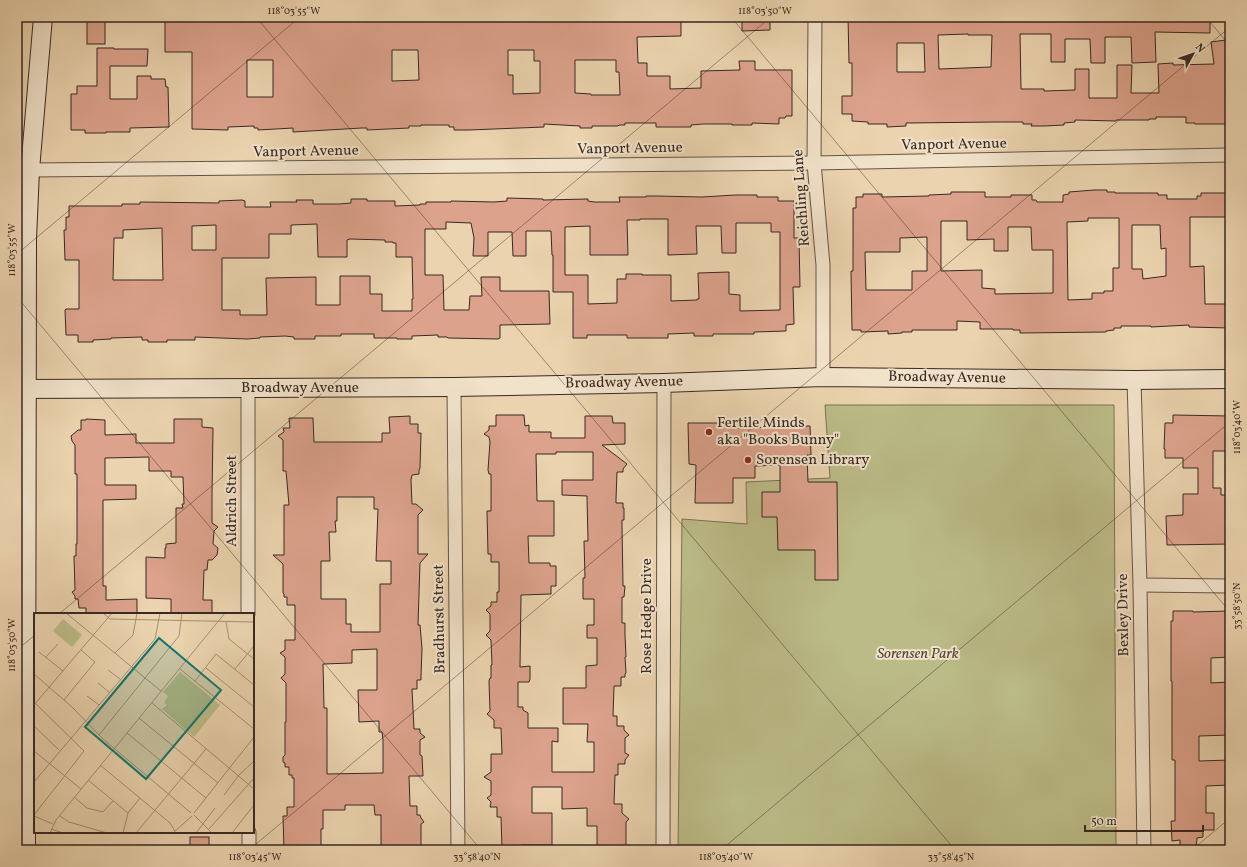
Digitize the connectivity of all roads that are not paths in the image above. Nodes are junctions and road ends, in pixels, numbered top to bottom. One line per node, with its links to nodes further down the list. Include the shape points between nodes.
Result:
1 (43, 17): 5 (street)
2 (815, 17): 4 (street, Reichling Lane)
3 (1230, 155): 4 (street, Vanport Avenue)
4 (814, 163): 5 (street, Vanport Avenue); 6 (street, Reichling Lane, via 824,266)
5 (30, 170): 12 (street)
6 (823, 377): 8 (street, Broadway Avenue); 9 (street, Broadway Avenue)
7 (1230, 379): 8 (street, Broadway Avenue)
8 (1134, 380): 13 (street, Bexley Drive)
9 (664, 383): 10 (street, Broadway Avenue); 20 (street, Rose Hedge Drive)
10 (454, 387): 11 (street, Broadway Avenue); 19 (street, Bradhurst Street)
11 (248, 388): 12 (street, Broadway Avenue); 15 (street, Aldrich Street)
12 (22, 389): 17 (street)
13 (1140, 585): 14 (street); 21 (street, Bexley Drive)
14 (1230, 586)
15 (248, 613)
16 (249, 833): 18 (street)
17 (26, 850)
18 (249, 850)
19 (458, 850)
20 (663, 850)
21 (1144, 850)

